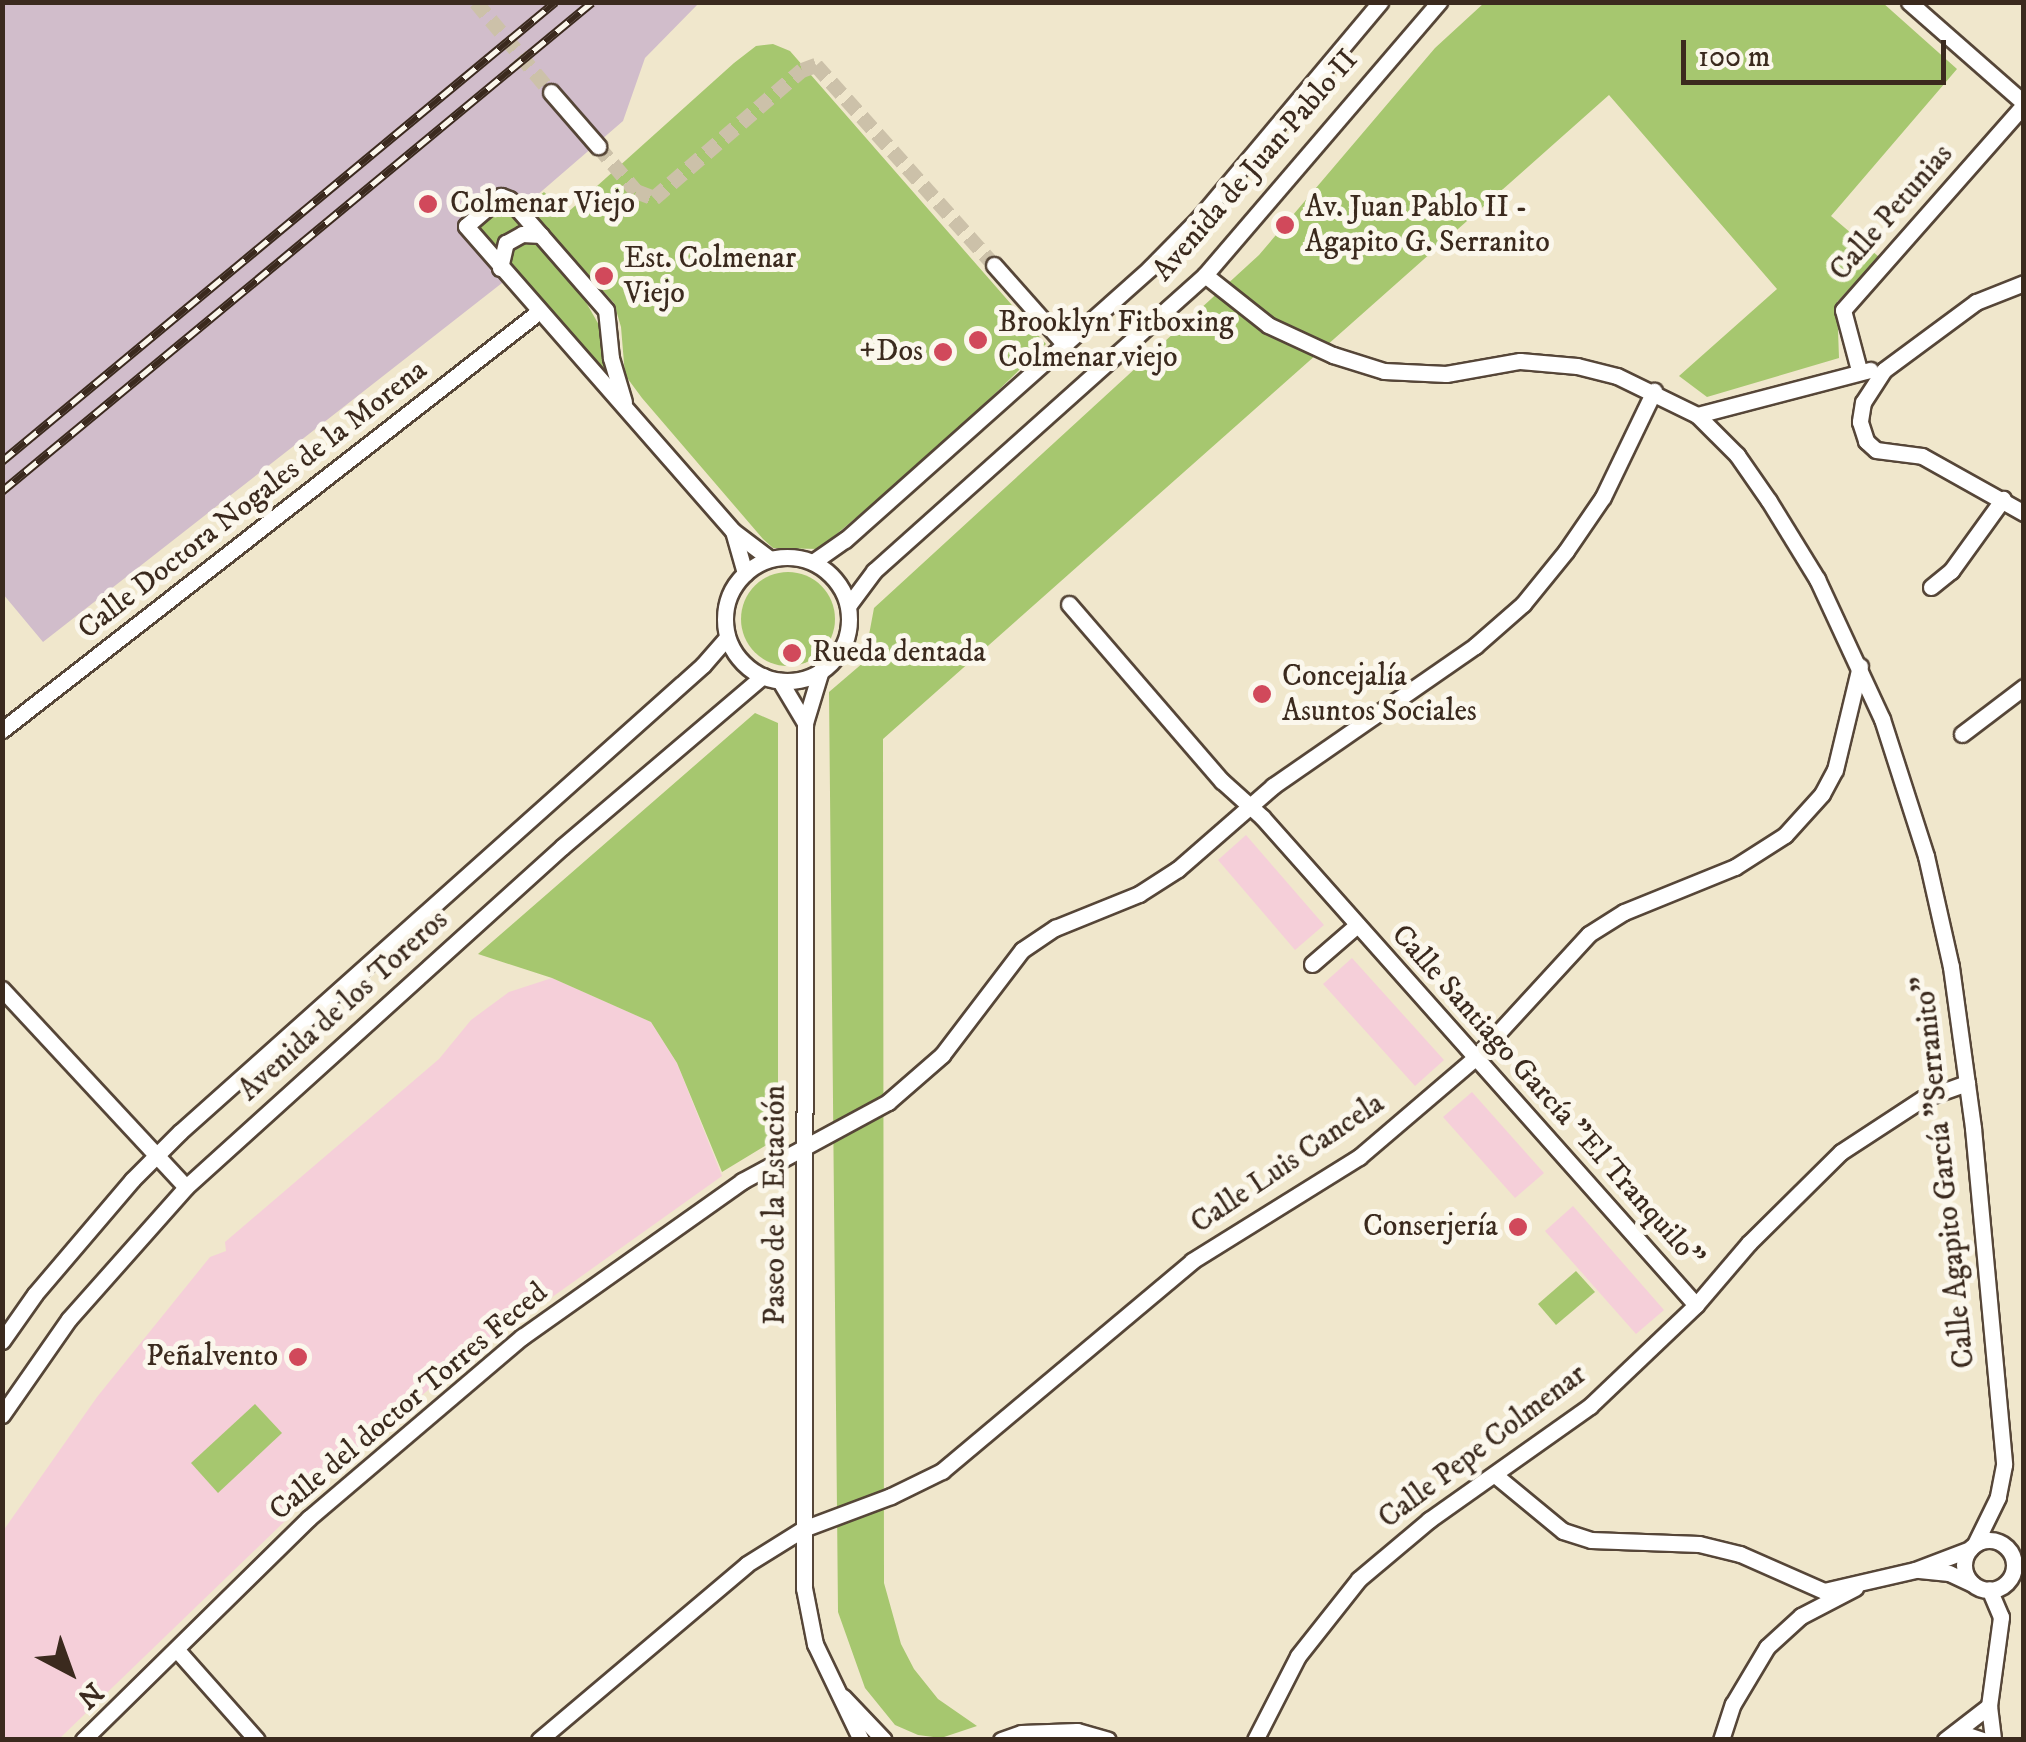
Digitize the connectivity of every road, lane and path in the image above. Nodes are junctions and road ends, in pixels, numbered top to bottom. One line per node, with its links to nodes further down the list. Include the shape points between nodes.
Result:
1 (1380, 2): 13 (street, Avenida de Juan Pablo II, via 1199,218)
2 (1909, 2): 5 (street)
3 (1430, 5): 10 (street, Avenida de Juan Pablo II)
4 (551, 92): 6 (street)
5 (2024, 104): 14 (street, Calle Petunias, via 1843,310)
6 (598, 146)
7 (541, 236): 9 (street, via 522,234 506,244); 9 (street, via 501,196 466,226); 17 (street, via 606,310)
8 (994, 265): 13 (street)
9 (500, 268): 12 (street)
10 (1205, 275): 16 (street, Calle Agapito García "Serranito", via 1268,325 1384,371 1446,374 1520,361 1577,366); 29 (street, Avenida de Juan Pablo II, via 874,571)
11 (2024, 283): 15 (street, via 1976,302)
12 (537, 313): 17 (street); 39 (street, Calle Doctora Nogales de la Morena)
13 (1065, 345): 25 (street, Avenida de Juan Pablo II)
14 (1860, 370): 15 (street); 18 (street)
15 (1884, 370): 21 (street, via 1863,402 1866,440 1876,450 1922,456)
16 (1654, 391): 19 (street, Calle Agapito García "Serranito"); 41 (street, Calle del doctor Torres Feced, via 1603,497 1523,604 1475,646)
17 (624, 402): 23 (street)
18 (1740, 404): 19 (street); 20 (street)
19 (1697, 415): 20 (street, Calle Agapito García "Serranito")
20 (1724, 441): 31 (street, Calle Agapito García "Serranito", via 1817,579)
21 (2003, 499): 22 (street); 27 (street, via 1951,571)
22 (2024, 513)
23 (732, 531): 24 (street); 26 (street)
24 (770, 559): 25 (street); 26 (street)
25 (813, 562): 29 (street, via 832,576)
26 (744, 573): 30 (street, via 725,609)
27 (1931, 587)
28 (1069, 604): 41 (street, Calle Santiago García "El Tranquilo")
29 (848, 606): 32 (street, via 844,642)
30 (727, 637): 33 (street, via 737,656); 48 (street, Avenida de los Toreros)
31 (1860, 666): 36 (street, Calle Agapito García "Serranito"); 38 (street, Calle Luis Cancela)
32 (822, 670): 34 (street); 37 (street, Paseo de la Estación)
33 (762, 676): 34 (street); 49 (street, Avenida de los Toreros)
34 (780, 680): 37 (street)
35 (2024, 687): 40 (street)
36 (1882, 719): 38 (street, via 1863,717); 46 (street, Calle Agapito García "Serranito", via 1926,856)
37 (805, 723): 47 (street, Paseo de la Estación)
38 (1849, 727): 45 (street, Calle Luis Cancela, via 1822,794 1785,834 1735,867 1624,912 1589,934)
39 (2, 730)
40 (1962, 734)
41 (1250, 806): 42 (street, Calle Santiago García "El Tranquilo"); 47 (street, Calle del doctor Torres Feced, via 1152,886 1055,928 1022,950 942,1055 910,1085)
42 (1357, 924): 43 (street, Calle Santiago García "El Tranquilo"); 45 (street, Calle Santiago García "El Tranquilo")
43 (1312, 964)
44 (2, 989): 48 (street)
45 (1475, 1058): 50 (street, Calle Santiago García "El Tranquilo"); 55 (street, Calle Luis Cancela, via 1359,1157 1148,1295 942,1471)
46 (1967, 1083): 50 (street, Calle Pepe Colmenar, via 1922,1100 1841,1152); 54 (street, Calle Agapito García "Serranito", via 2004,1465)
47 (804, 1149): 55 (street, Paseo de la Estación); 64 (street, Calle del doctor Torres Feced, via 742,1181 522,1337 308,1518)
48 (154, 1157): 49 (street); 51 (street, Avenida de los Toreros)
49 (186, 1187): 52 (street, Avenida de los Toreros, via 69,1319)
50 (1696, 1305): 53 (street, Calle Pepe Colmenar, via 1590,1406)
51 (2, 1340)
52 (2, 1415)
53 (1496, 1475): 61 (street, via 1563,1530 1610,1542 1699,1544 1740,1554); 74 (street, Calle Pepe Colmenar, via 1359,1578 1298,1656)
54 (1998, 1497): 56 (street, Calle Agapito García "Serranito"); 57 (street, Calle Agapito García "Serranito")
55 (803, 1529): 65 (street, Paseo de la Estación, via 804,1588); 69 (street, via 747,1564)
56 (2004, 1545): 57 (street, via 1990,1540); 58 (street)
57 (1972, 1546): 59 (street); 62 (street, via 1964,1567)
58 (2018, 1559): 62 (street, via 2007,1581)
59 (1915, 1570): 60 (street); 62 (street, via 1950,1573)
60 (1868, 1580): 61 (street, via 1824,1591); 63 (street)
61 (1801, 1584): 63 (street)
62 (1981, 1586): 66 (street, via 2001,1617)
63 (1801, 1616): 75 (street, via 1748,1674)
64 (177, 1650): 67 (street, Calle del doctor Torres Feced); 68 (street)
65 (831, 1682): 70 (street, Paseo de la Estación); 71 (street, Paseo de la Estación)
66 (1989, 1706): 76 (street); 78 (street)
67 (84, 1740)
68 (256, 1740)
69 (539, 1740)
70 (861, 1740)
71 (884, 1740)
72 (1001, 1740): 73 (street, via 1077,1732)
73 (1108, 1740)
74 (1255, 1740)
75 (1721, 1740)
76 (1946, 1740): 77 (street)
77 (1982, 1740)
78 (1992, 1740)

